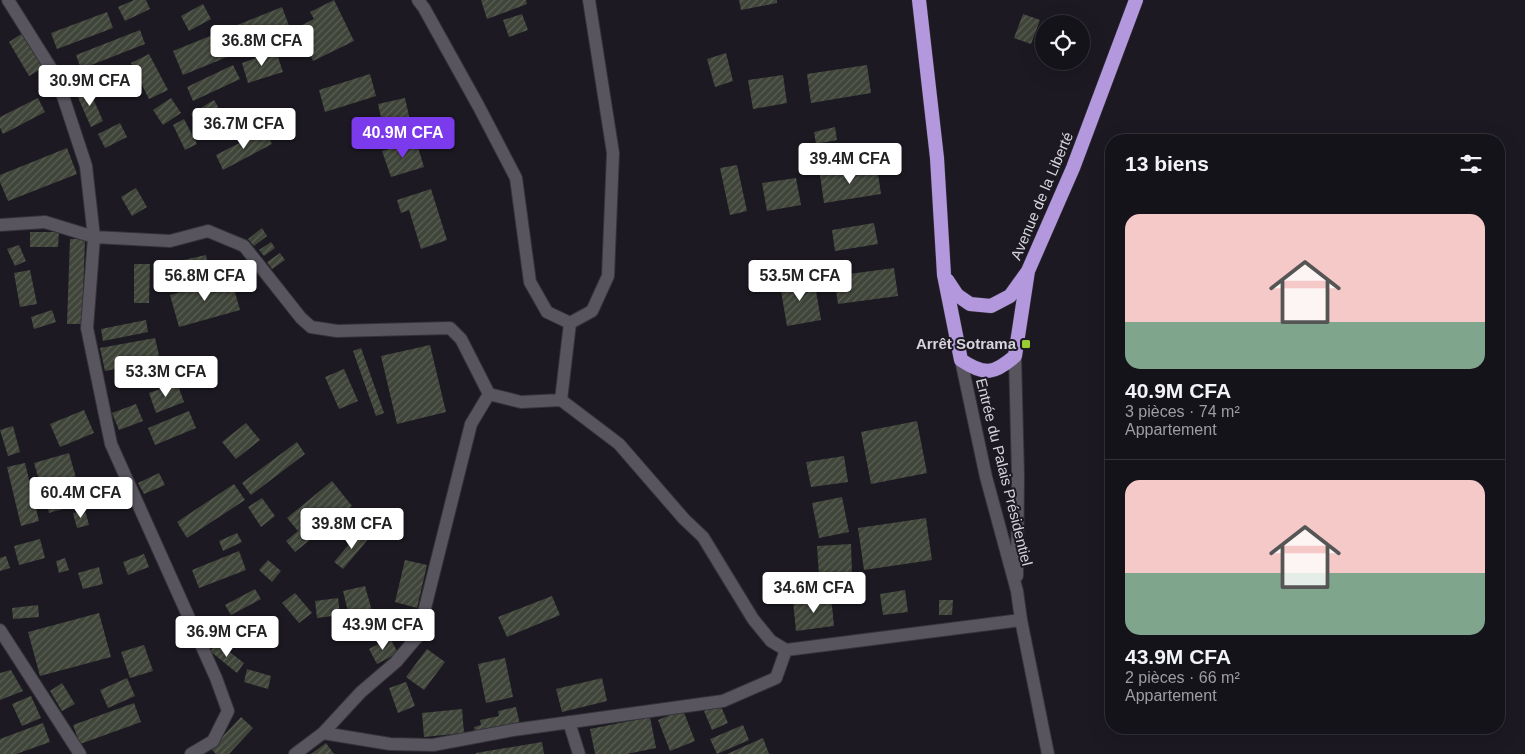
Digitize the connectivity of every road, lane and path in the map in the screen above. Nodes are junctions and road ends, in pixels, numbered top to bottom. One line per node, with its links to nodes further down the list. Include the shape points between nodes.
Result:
1 (8, 0): 7 (street, via 57,78 86,166)
2 (418, 0): 10 (street, via 516,178 530,282 547,312)
3 (588, 0): 10 (street, via 613,153 608,276 592,311)
4 (919, 0): 9 (highway, via 936,158)
5 (1136, 0): 8 (highway, Avenue de la Liberté, via 1073,168)
6 (0, 226): 7 (street, via 45,222)
7 (94, 237): 13 (street, via 170,241 208,231 244,246 301,318 312,327 338,331 450,328 461,339); 22 (street, via 87,328 111,444 228,711 213,741)
8 (1028, 271): 9 (highway, Avenue de la Liberté, via 1010,296 991,306 970,304 957,295); 11 (highway)
9 (944, 275): 12 (highway)
10 (570, 323): 14 (street)
11 (1016, 356): 12 (highway, via 994,370 983,372); 15 (street, Entrée du Palais Présidentiel)
12 (961, 360): 15 (street, Entrée du Palais Présidentiel, via 986,477)
13 (489, 394): 14 (street, via 521,402); 20 (street, via 471,424 418,636)
14 (561, 400): 18 (street, via 618,444 703,537 754,619 771,641)
15 (1017, 591): 16 (street, Entrée du Palais Présidentiel)
16 (1021, 620): 18 (street); 25 (street, Entrée du Palais Présidentiel)
17 (0, 630): 21 (street)
18 (786, 650): 19 (street, via 776,678 723,701)
19 (568, 722): 20 (street, via 433,745 390,744); 24 (street)
20 (323, 733): 23 (street)
21 (80, 754)
22 (191, 754)
23 (295, 754)
24 (579, 754)
25 (1048, 754)

